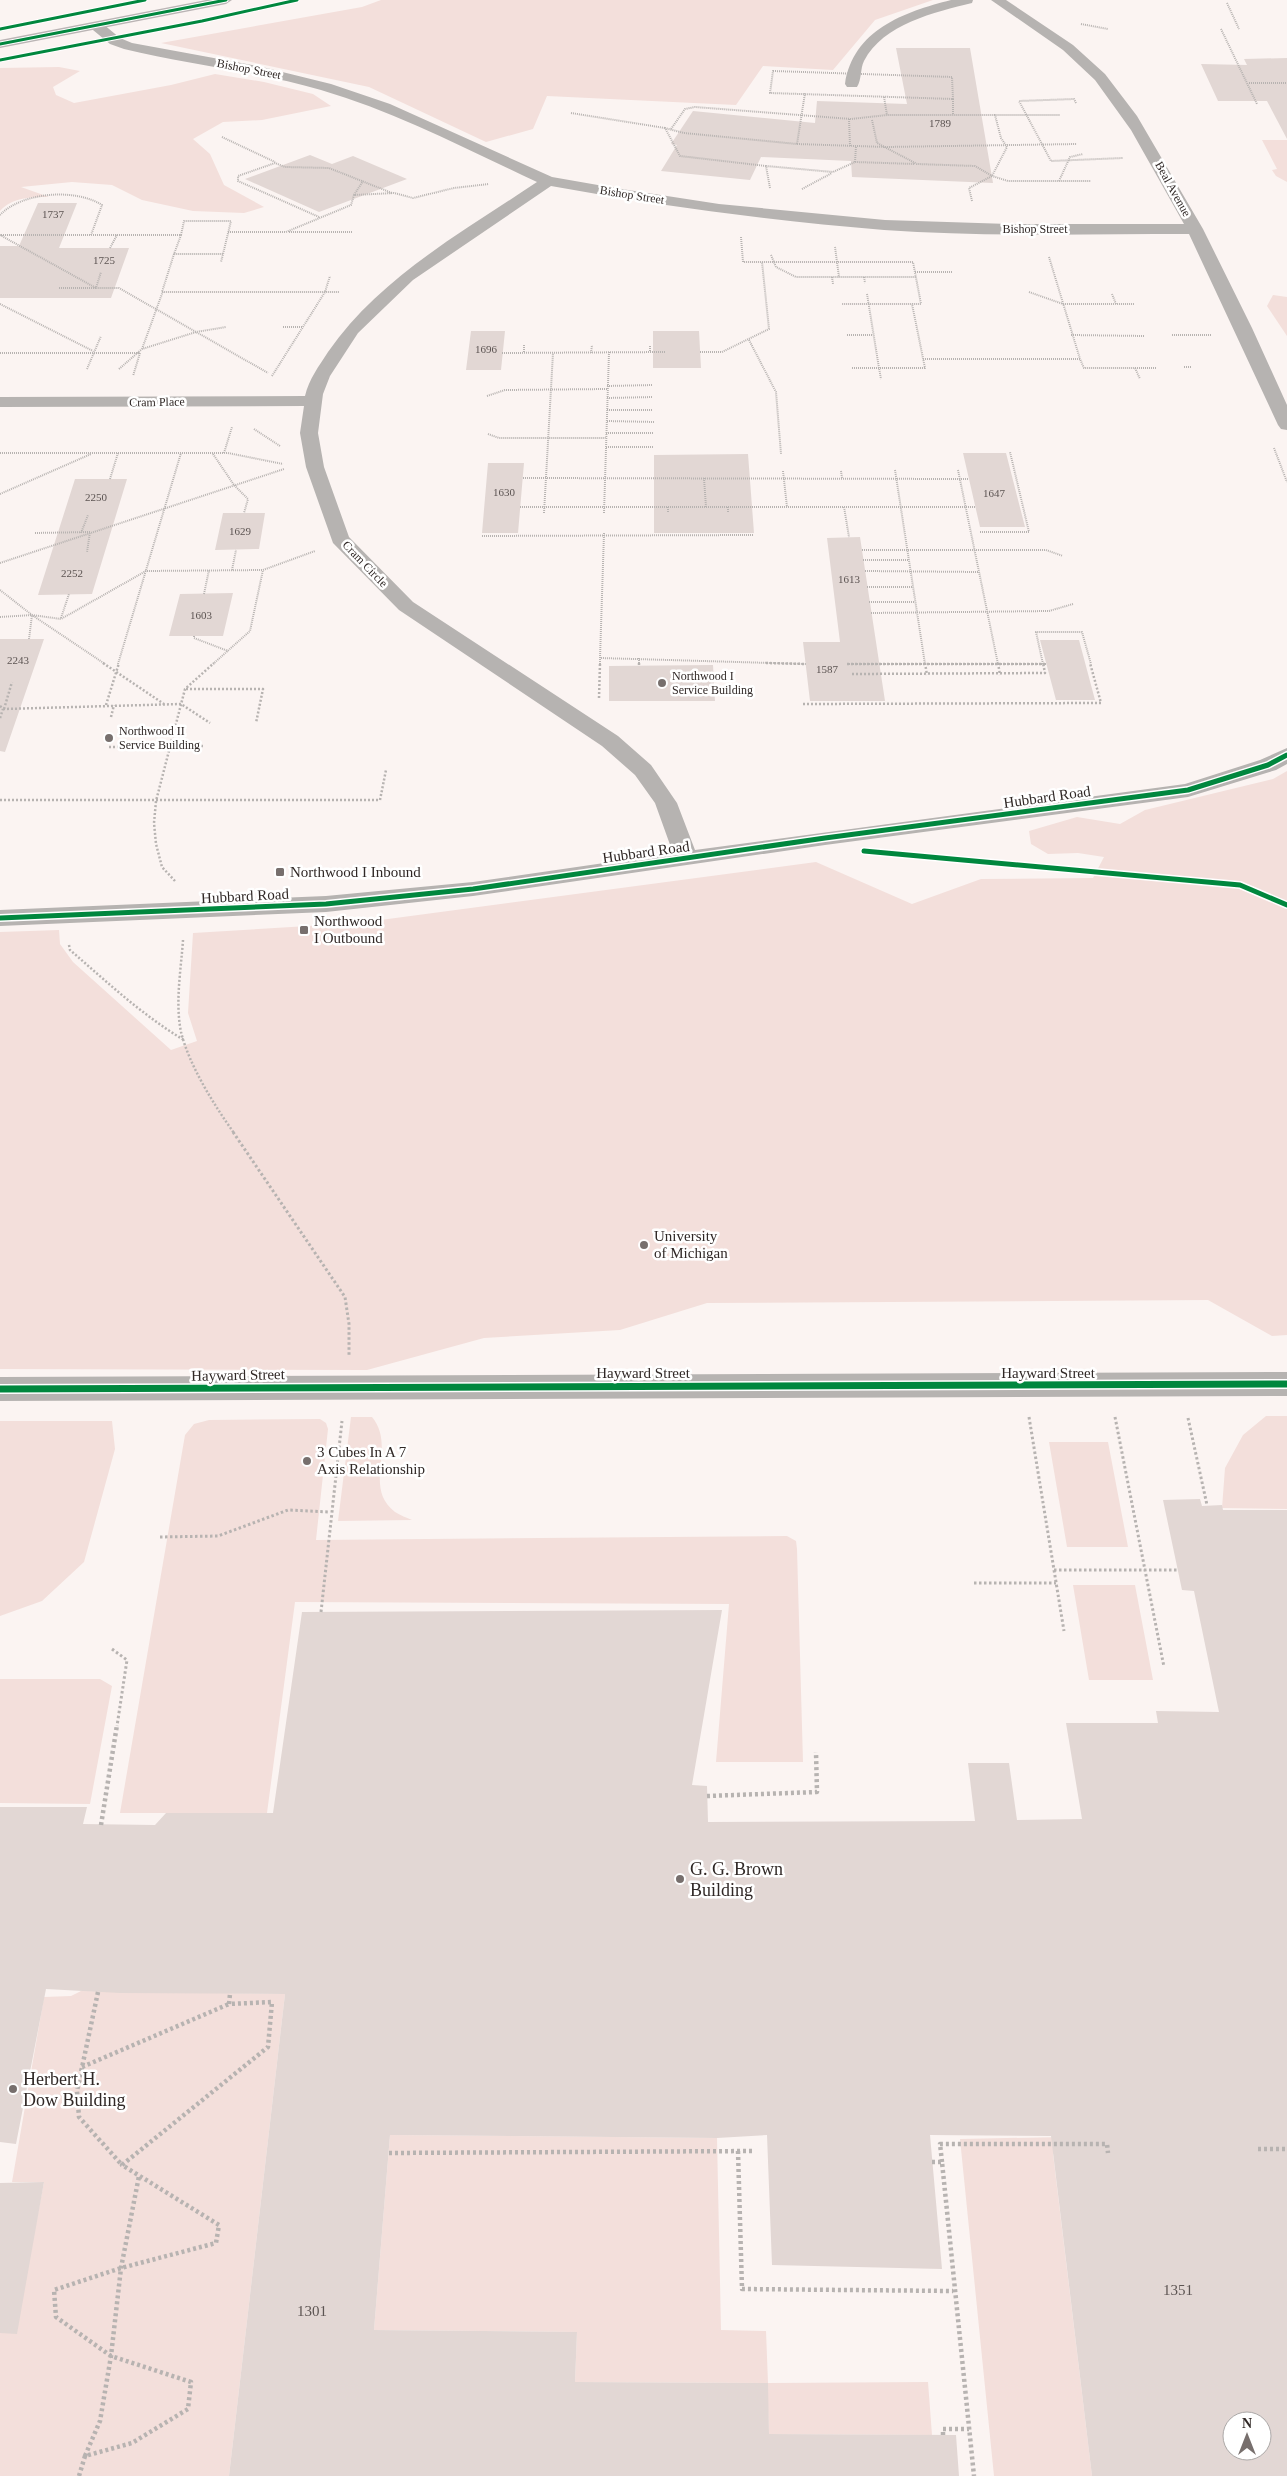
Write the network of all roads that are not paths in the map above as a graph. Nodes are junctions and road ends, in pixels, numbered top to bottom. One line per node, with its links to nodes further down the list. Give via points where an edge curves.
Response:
1 (226, 0): 4 (main road)
2 (968, 0): 6 (street, via 919,14 879,36 857,62)
3 (997, 0): 8 (street, Beal Avenue, via 1072,50 1106,83 1148,146)
4 (98, 27): 5 (main road); 7 (street, Bishop Street, via 115,42 129,46 294,78 357,96)
5 (0, 44)
6 (852, 84)
7 (548, 181): 8 (street, Bishop Street, via 719,209 885,225); 9 (street, Cram Circle, via 408,277 379,302 337,349 321,376)
8 (1195, 229): 11 (street, Beal Avenue)
9 (314, 398): 10 (street, Cram Place); 13 (street, Cram Circle, via 309,433 314,460 340,539 406,606 610,741 643,770 666,803)
10 (0, 402)
11 (1287, 425)
12 (1287, 755): 13 (street, Hubbard Road, via 1268,765 1188,790)
13 (687, 859): 14 (street, Hubbard Road, via 473,889 326,904)
14 (0, 918)
15 (1287, 1384): 16 (street, Hayward Street)
16 (0, 1390)

